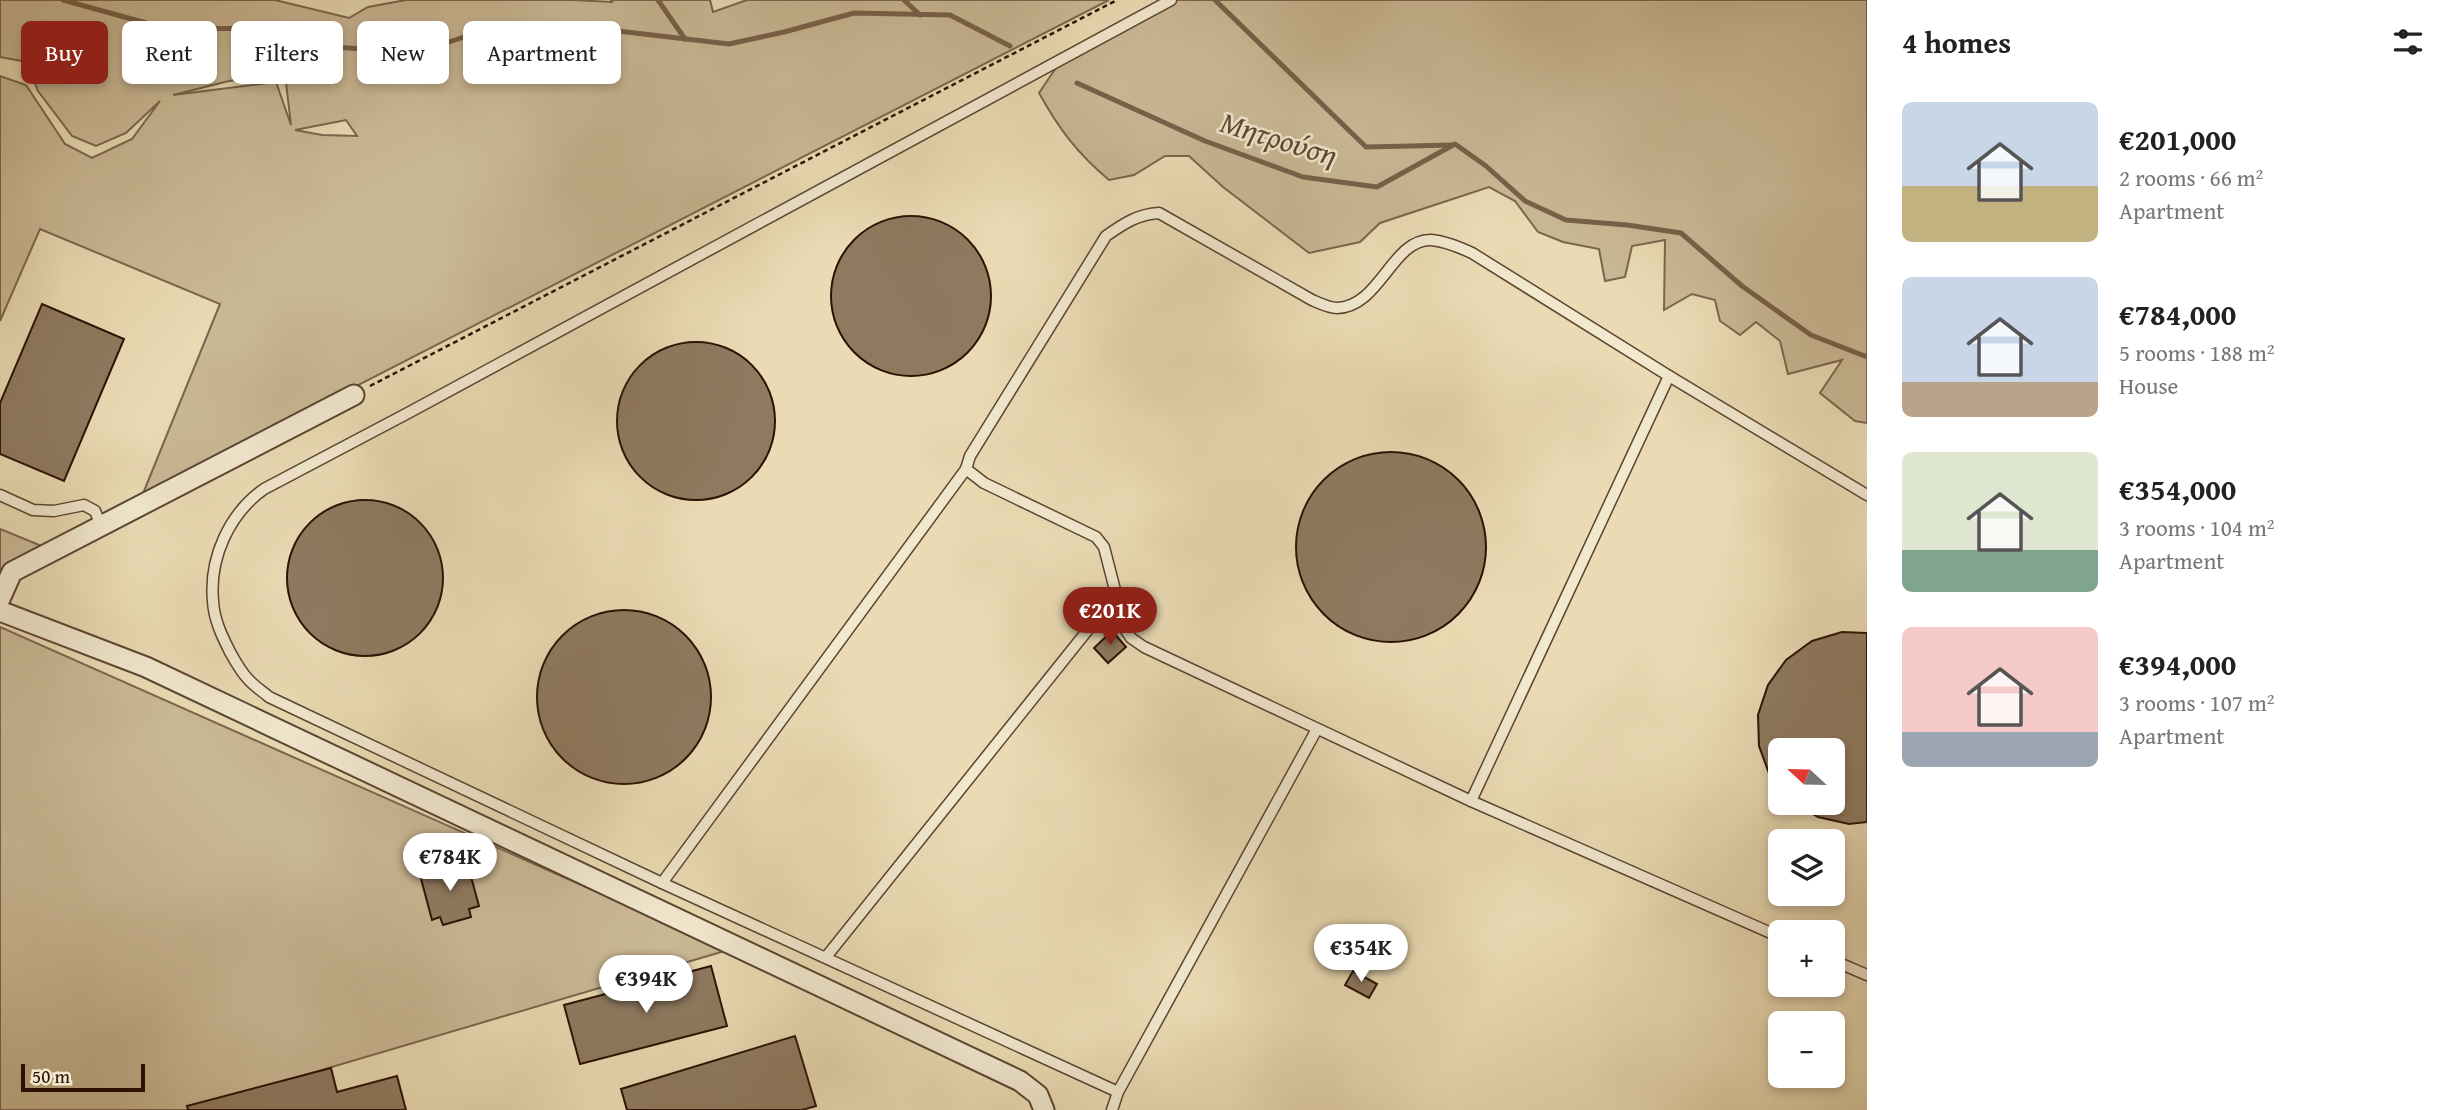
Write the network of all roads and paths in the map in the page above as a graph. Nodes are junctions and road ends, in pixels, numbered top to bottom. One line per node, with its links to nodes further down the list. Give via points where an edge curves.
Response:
1 (1116, 0): 4 (path)
2 (1171, 0): 14 (lane, via 264,489 238,512 219,551 213,602 219,631 246,678 268,697)
3 (1669, 376): 5 (lane, via 1472,253 1448,243 1427,240 1409,248 1371,292 1355,304 1336,308 1312,300 1169,217 1148,213 1106,236); 7 (lane); 13 (lane)
4 (354, 395): 8 (street)
5 (966, 469): 9 (lane, via 984,483 1096,537 1104,547); 14 (lane)
6 (0, 495): 8 (lane, via 33,510 85,505 95,511)
7 (1867, 495)
8 (101, 526): 10 (street, via 12,572)
9 (1115, 596): 12 (lane, via 1125,629 1144,646); 16 (lane)
10 (0, 599)
11 (0, 611): 20 (street, via 158,673 1020,1081 1038,1095)
12 (1317, 729): 13 (lane); 19 (lane)
13 (1471, 801): 15 (lane)
14 (662, 883): 16 (lane)
15 (1768, 932)
16 (826, 957): 19 (lane)
17 (1845, 966): 18 (lane)
18 (1867, 975)
19 (1118, 1092): 21 (lane)
20 (1044, 1110)
21 (1112, 1110)

